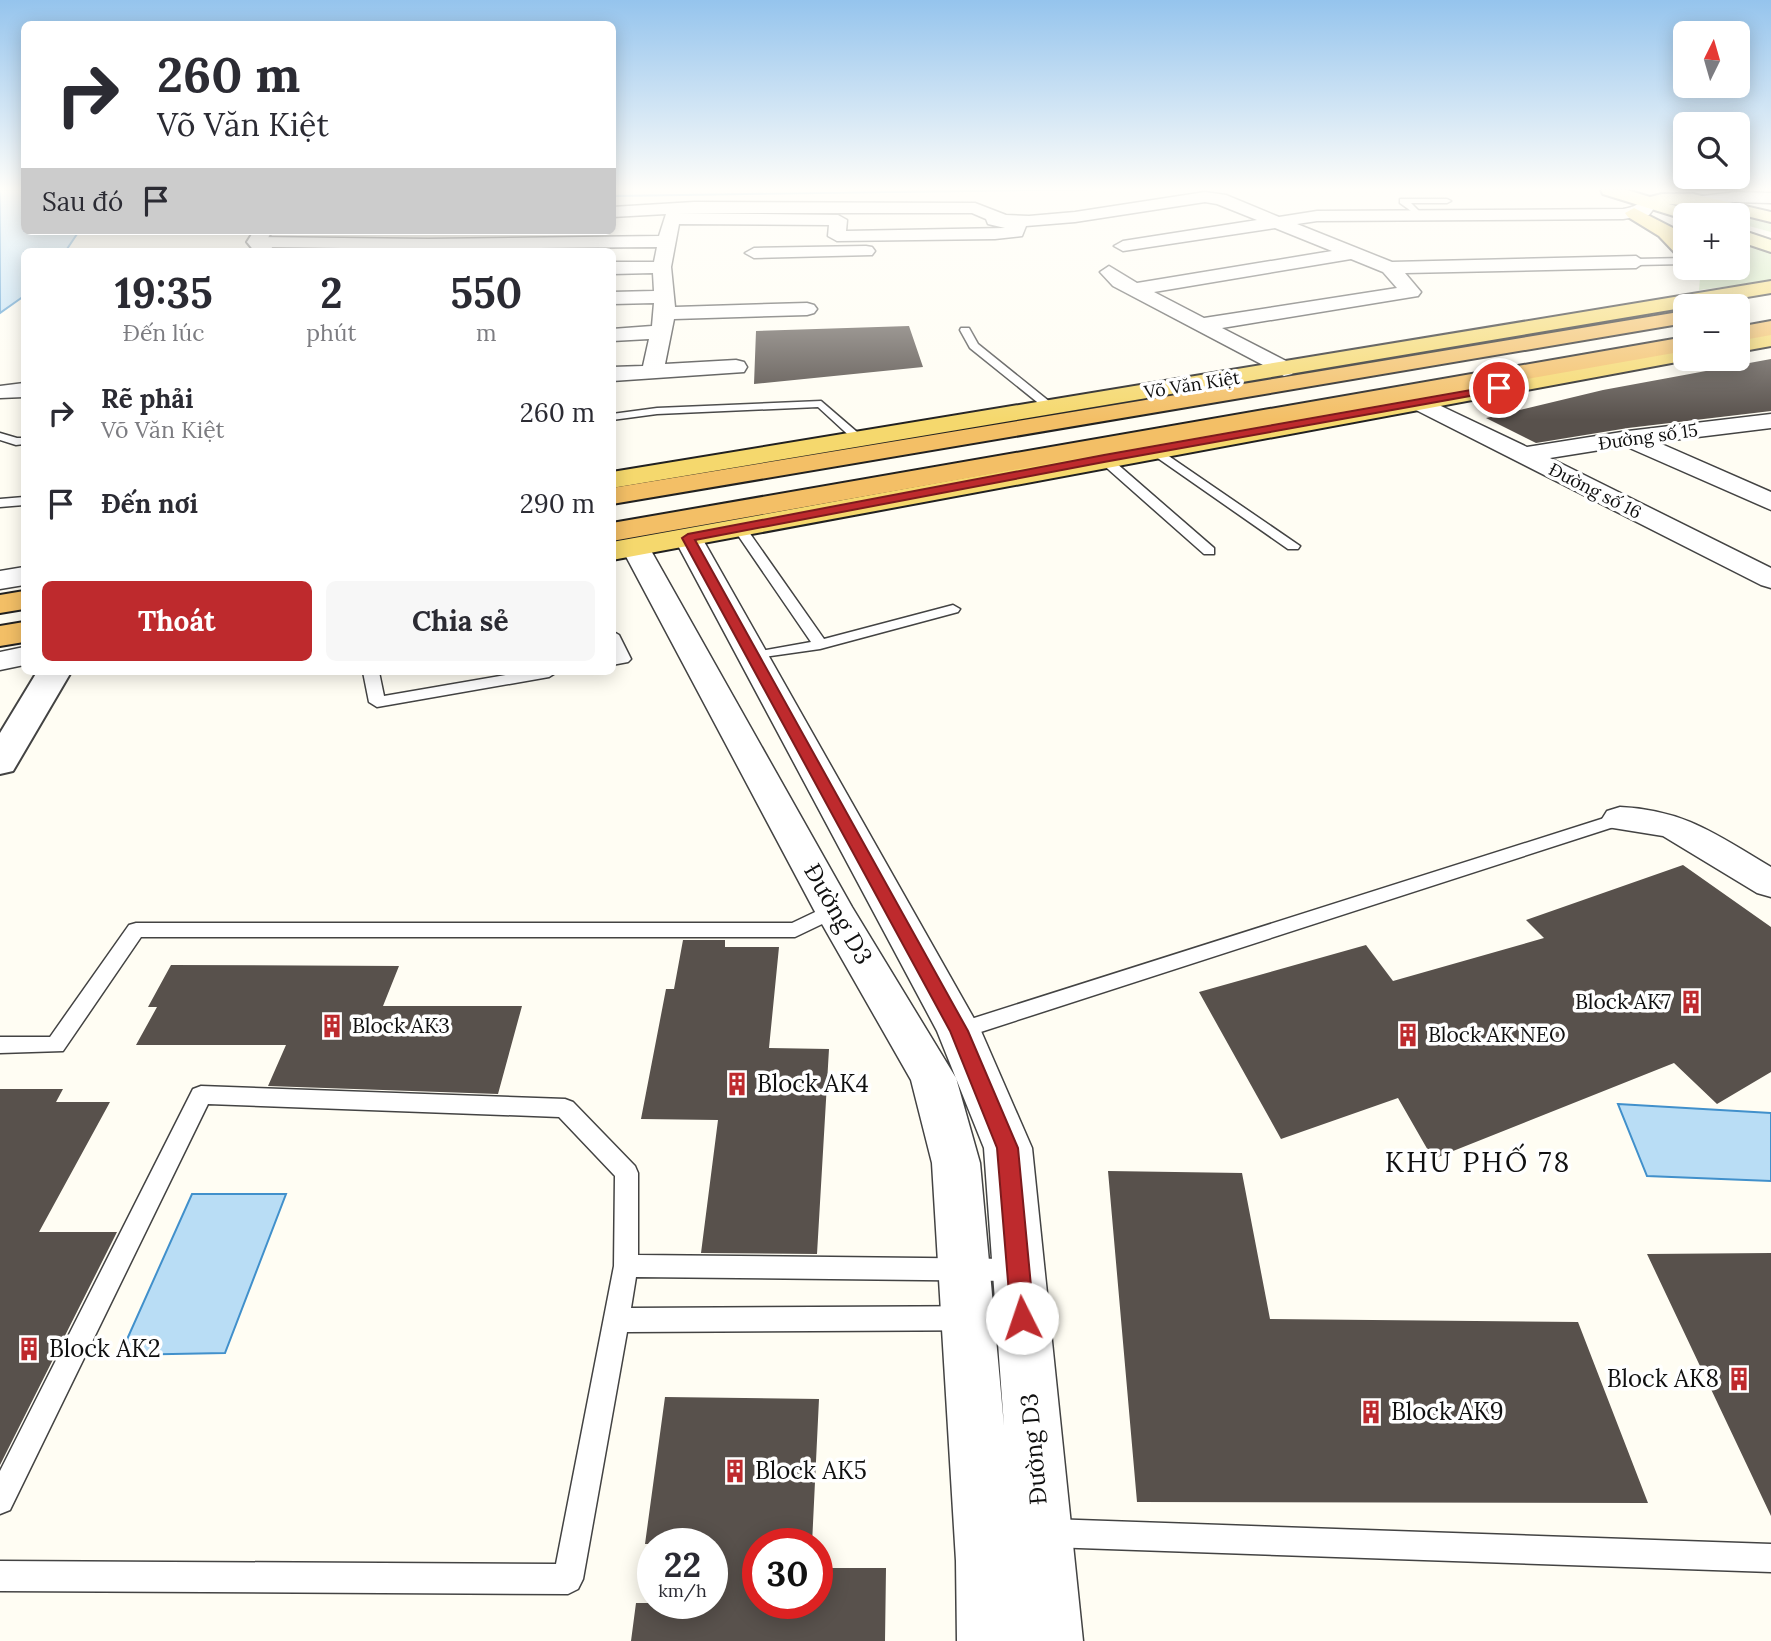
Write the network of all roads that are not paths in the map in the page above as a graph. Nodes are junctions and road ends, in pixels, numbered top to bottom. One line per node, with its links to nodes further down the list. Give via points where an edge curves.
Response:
1 (662, 267): 6 (street); 24 (street)
2 (1165, 267): 9 (street)
3 (1272, 267): 9 (street)
4 (1386, 267): 7 (street)
5 (1448, 267): 7 (street)
6 (616, 268)
7 (1390, 268): 19 (street, via 1411,292)
8 (1109, 272): 11 (street)
9 (1192, 280): 11 (street); 19 (street)
10 (1771, 287): 12 (main road, Võ Văn Kiệt)
11 (1136, 289): 20 (street)
12 (1743, 294)
13 (616, 301): 24 (street)
14 (1771, 302): 16 (highway)
15 (806, 304): 24 (street)
16 (1750, 306)
17 (1673, 311): 31 (main road, Võ Văn Kiệt)
18 (1673, 311): 47 (highway, Võ Văn Kiệt)
19 (1260, 316): 20 (street)
20 (1202, 325): 31 (street)
21 (1771, 328): 23 (highway)
22 (965, 330): 34 (lane, via 974,346)
23 (1750, 332)
24 (660, 333): 25 (street); 30 (street); 32 (street)
25 (616, 335)
26 (1771, 339): 27 (main road)
27 (1750, 343)
28 (1673, 346): 54 (highway)
29 (1673, 356): 33 (main road)
30 (734, 357)
31 (1284, 369): 34 (main road, Võ Văn Kiệt)
32 (616, 371)
33 (1420, 402): 41 (main road); 42 (street, Đường số 16)
34 (1051, 408): 39 (main road, Võ Văn Kiệt)
35 (616, 416): 39 (lane, via 821,404)
36 (1771, 421): 38 (street, Đường số 15)
37 (0, 436): 40 (lane)
38 (1628, 438): 42 (street, Đường số 15); 46 (street)
39 (860, 440): 44 (main road, Võ Văn Kiệt)
40 (21, 442)
41 (1153, 450): 43 (main road); 53 (lane)
42 (1525, 456): 57 (street, Đường số 16)
43 (1104, 459): 51 (main road); 55 (lane)
44 (616, 479)
45 (1771, 485): 46 (street)
46 (1741, 488): 49 (street)
47 (616, 495)
48 (21, 501): 50 (lane)
49 (1771, 502)
50 (0, 503)
51 (739, 528): 52 (main road); 65 (lane)
52 (692, 544): 54 (street); 66 (street, Đường D3)
53 (1293, 546)
54 (625, 547): 76 (street, Đường D3)
55 (1209, 551)
56 (21, 576): 58 (street)
57 (1771, 579)
58 (0, 580)
59 (21, 600): 60 (highway)
60 (0, 604)
61 (953, 609): 65 (lane)
62 (21, 632): 63 (highway)
63 (0, 636)
64 (616, 644): 68 (lane, via 623,659)
65 (820, 645): 66 (lane)
66 (754, 656): 77 (street, Đường D3)
67 (21, 657): 69 (street)
68 (616, 660)
69 (0, 661)
70 (52, 675): 73 (street)
71 (372, 675): 72 (lane, via 377,702)
72 (532, 675)
73 (2, 756)
74 (1620, 819): 75 (street, via 1675,827); 77 (lane)
75 (1771, 884)
76 (834, 910): 78 (lane, via 795,930 136,930 56,1045); 81 (street, Đường D3, via 933,1078 956,1163)
77 (959, 1031): 80 (street, Đường D3, via 1008,1148)
78 (0, 1045)
79 (625, 1266): 81 (lane); 84 (lane); 85 (lane, via 627,1173 565,1108 201,1095)
80 (1018, 1270): 81 (lane); 82 (street, Đường D3)
81 (963, 1271): 83 (street, Đường D3)
82 (1022, 1318): 83 (lane); 86 (street, Đường D3)
83 (967, 1319): 84 (lane); 86 (street, Đường D3)
84 (614, 1320): 88 (lane, via 568,1579)
85 (0, 1500)
86 (1013, 1532): 87 (lane); 89 (street, Đường D3); 90 (street, Đường D3)
87 (1771, 1558)
88 (0, 1576)
89 (989, 1641)
90 (1051, 1641)

